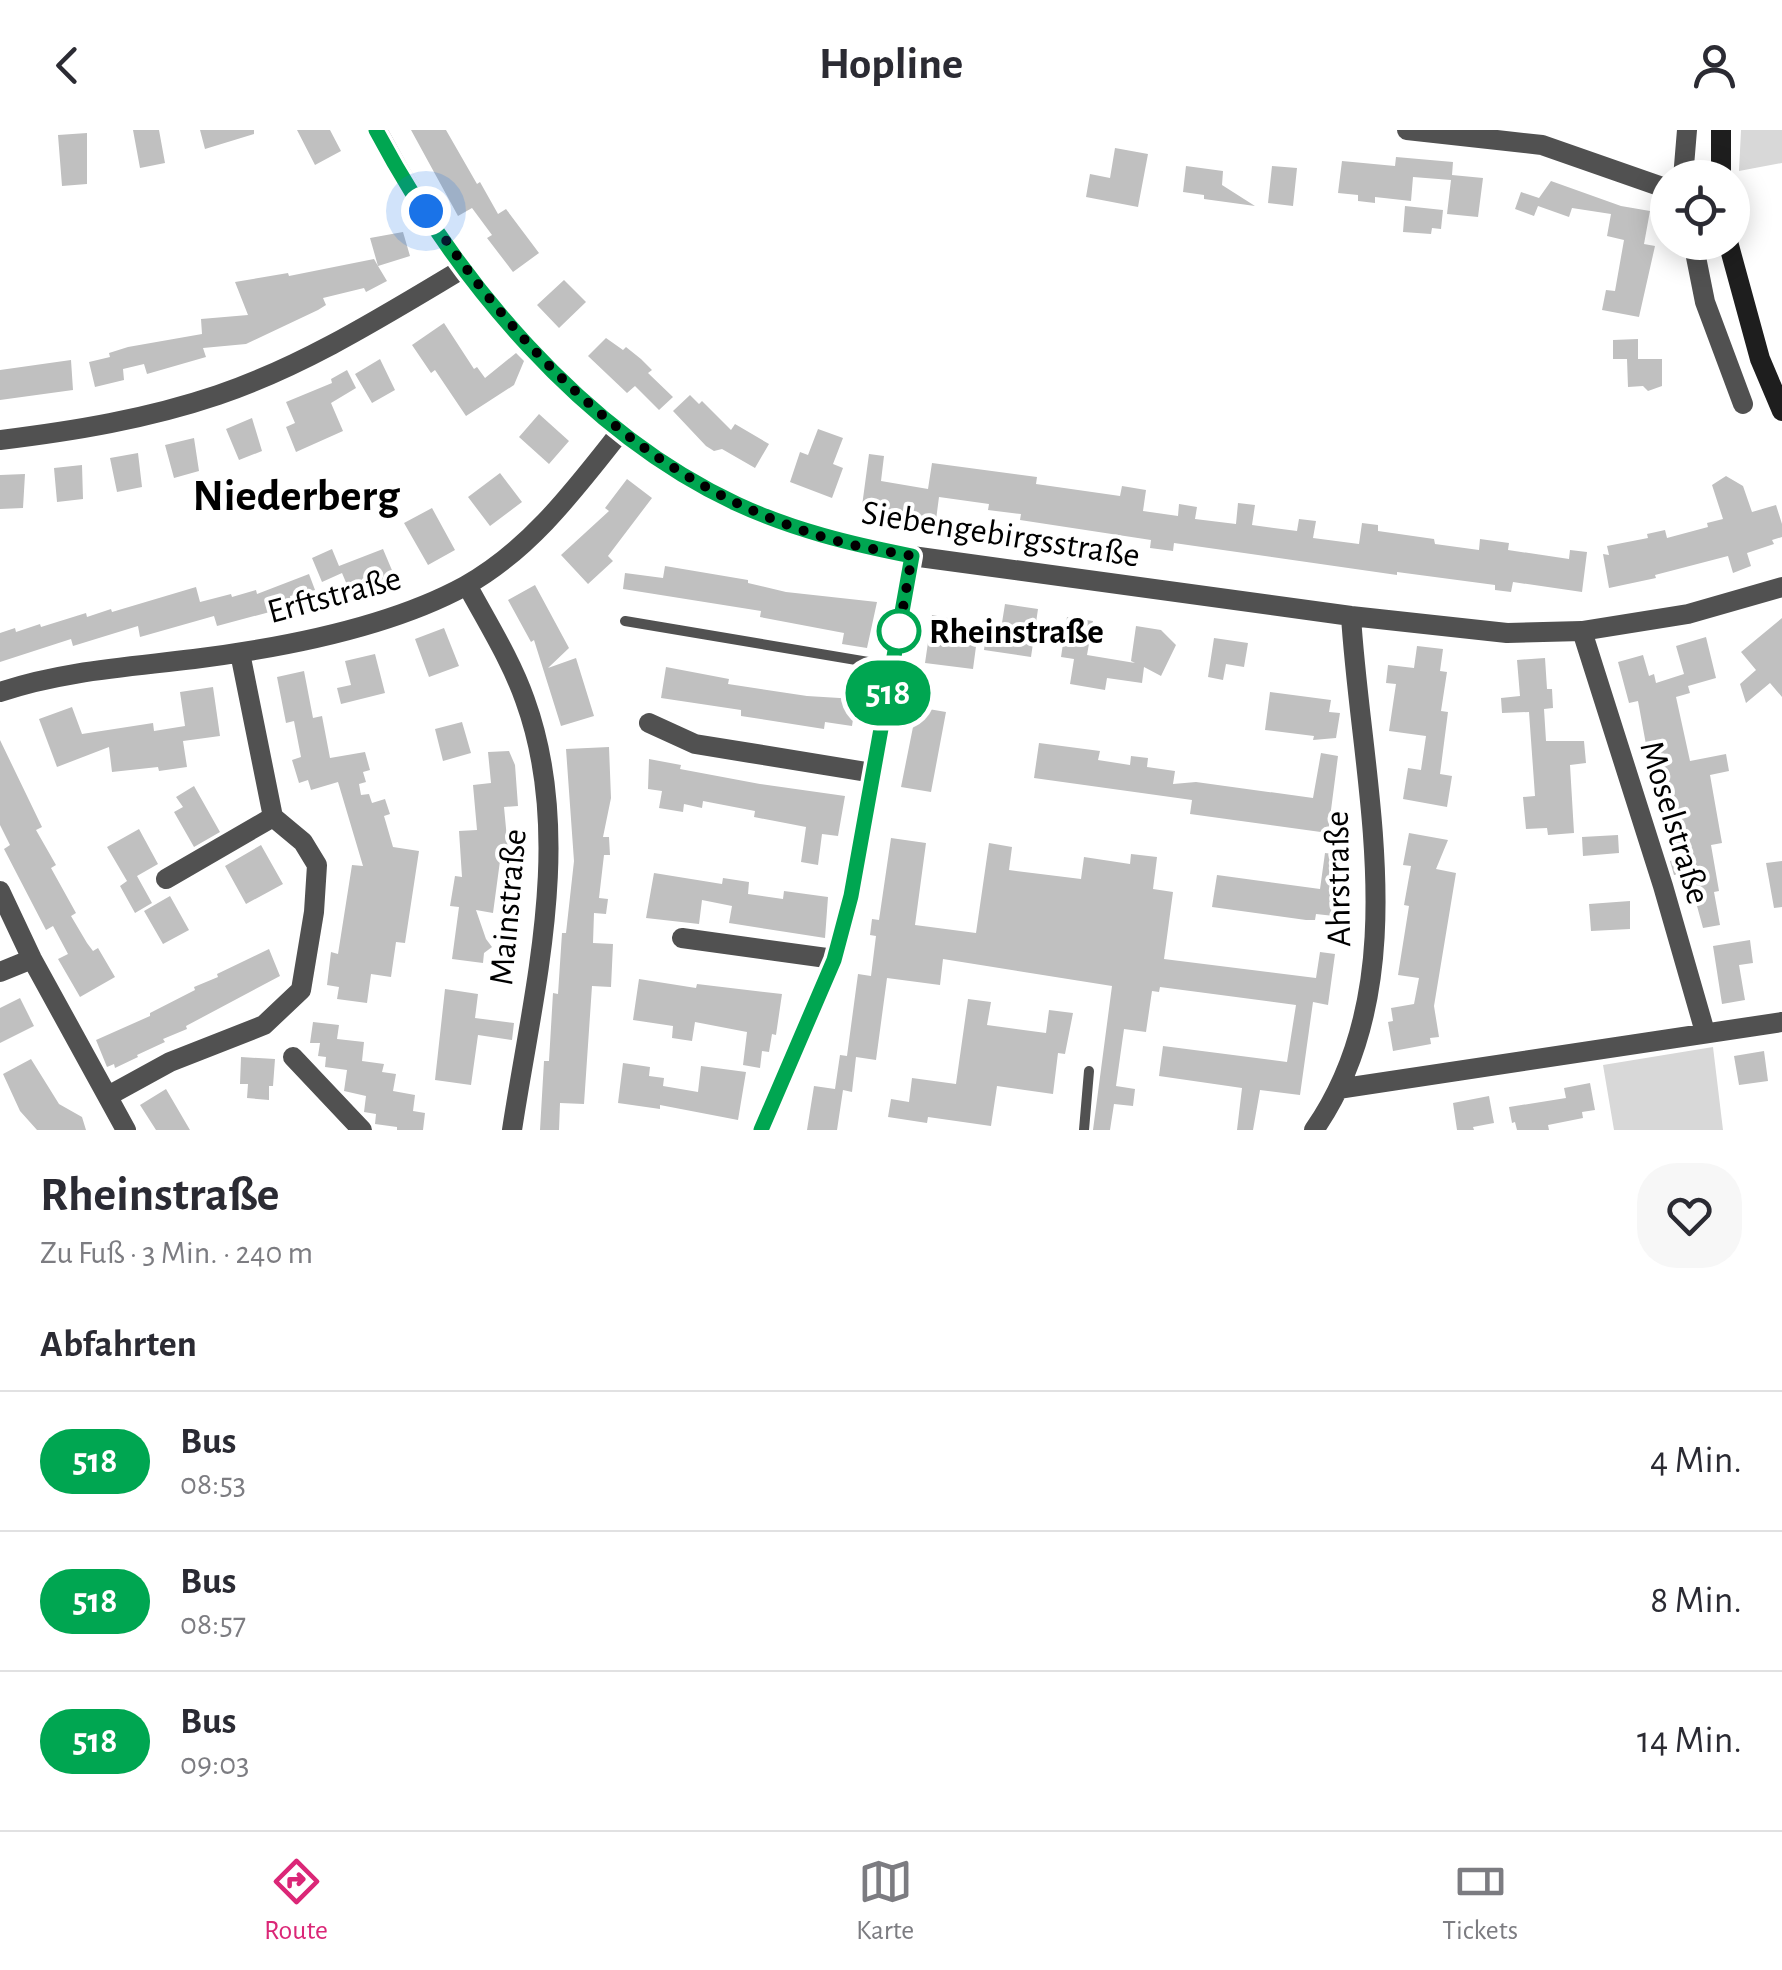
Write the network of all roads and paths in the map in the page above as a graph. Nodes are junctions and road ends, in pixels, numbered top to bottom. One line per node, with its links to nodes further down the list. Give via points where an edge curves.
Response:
1 (376, 130): 10 (street, Siebengebirgsstraße)
2 (1407, 130): 7 (street, via 1542,145)
3 (1686, 130): 5 (street)
4 (1721, 130): 6 (street)
5 (1685, 160)
6 (1721, 160)
7 (1650, 183)
8 (1696, 260): 11 (street)
9 (1733, 260): 12 (street)
10 (464, 268): 13 (street, Siebengebirgsstraße, via 542,361); 14 (street, via 345,338 220,394 133,420)
11 (1743, 404)
12 (1782, 412)
13 (621, 432): 15 (street, Siebengebirgsstraße, via 734,502 840,542); 16 (street, Erftstraße, via 562,504)
14 (0, 440)
15 (912, 556): 18 (street, Siebengebirgsstraße); 22 (street)
16 (466, 585): 21 (street, Erftstraße, via 407,612); 41 (street, Mainstraße, via 525,700 540,752 548,822 547,897)
17 (1782, 587): 20 (street, Siebengebirgsstraße, via 1688,614)
18 (1351, 616): 20 (street, Siebengebirgsstraße, via 1507,633); 37 (street, Ahrstraße, via 1374,855 1373,954 1360,1026)
19 (625, 621): 22 (lane)
20 (1582, 631): 34 (street, Moselstraße)
21 (240, 653): 23 (street, Erftstraße, via 38,680); 26 (street)
22 (892, 666): 25 (street)
23 (0, 692)
24 (650, 723): 25 (street, via 695,744)
25 (873, 772): 31 (street)
26 (273, 817): 27 (street); 38 (street, via 304,842 317,865 301,990 264,1025 170,1062)
27 (166, 879)
28 (0, 891): 30 (street)
29 (682, 938): 31 (street)
30 (32, 959): 32 (street); 38 (street)
31 (834, 960): 42 (street)
32 (0, 972)
33 (1782, 1022): 34 (street)
34 (1705, 1032): 37 (street)
35 (292, 1057): 40 (street)
36 (1089, 1071): 43 (lane)
37 (1338, 1090): 44 (street, Ahrstraße)
38 (108, 1096): 39 (street)
39 (119, 1127)
40 (362, 1130)
41 (512, 1130)
42 (761, 1130)
43 (1084, 1130)
44 (1314, 1130)

